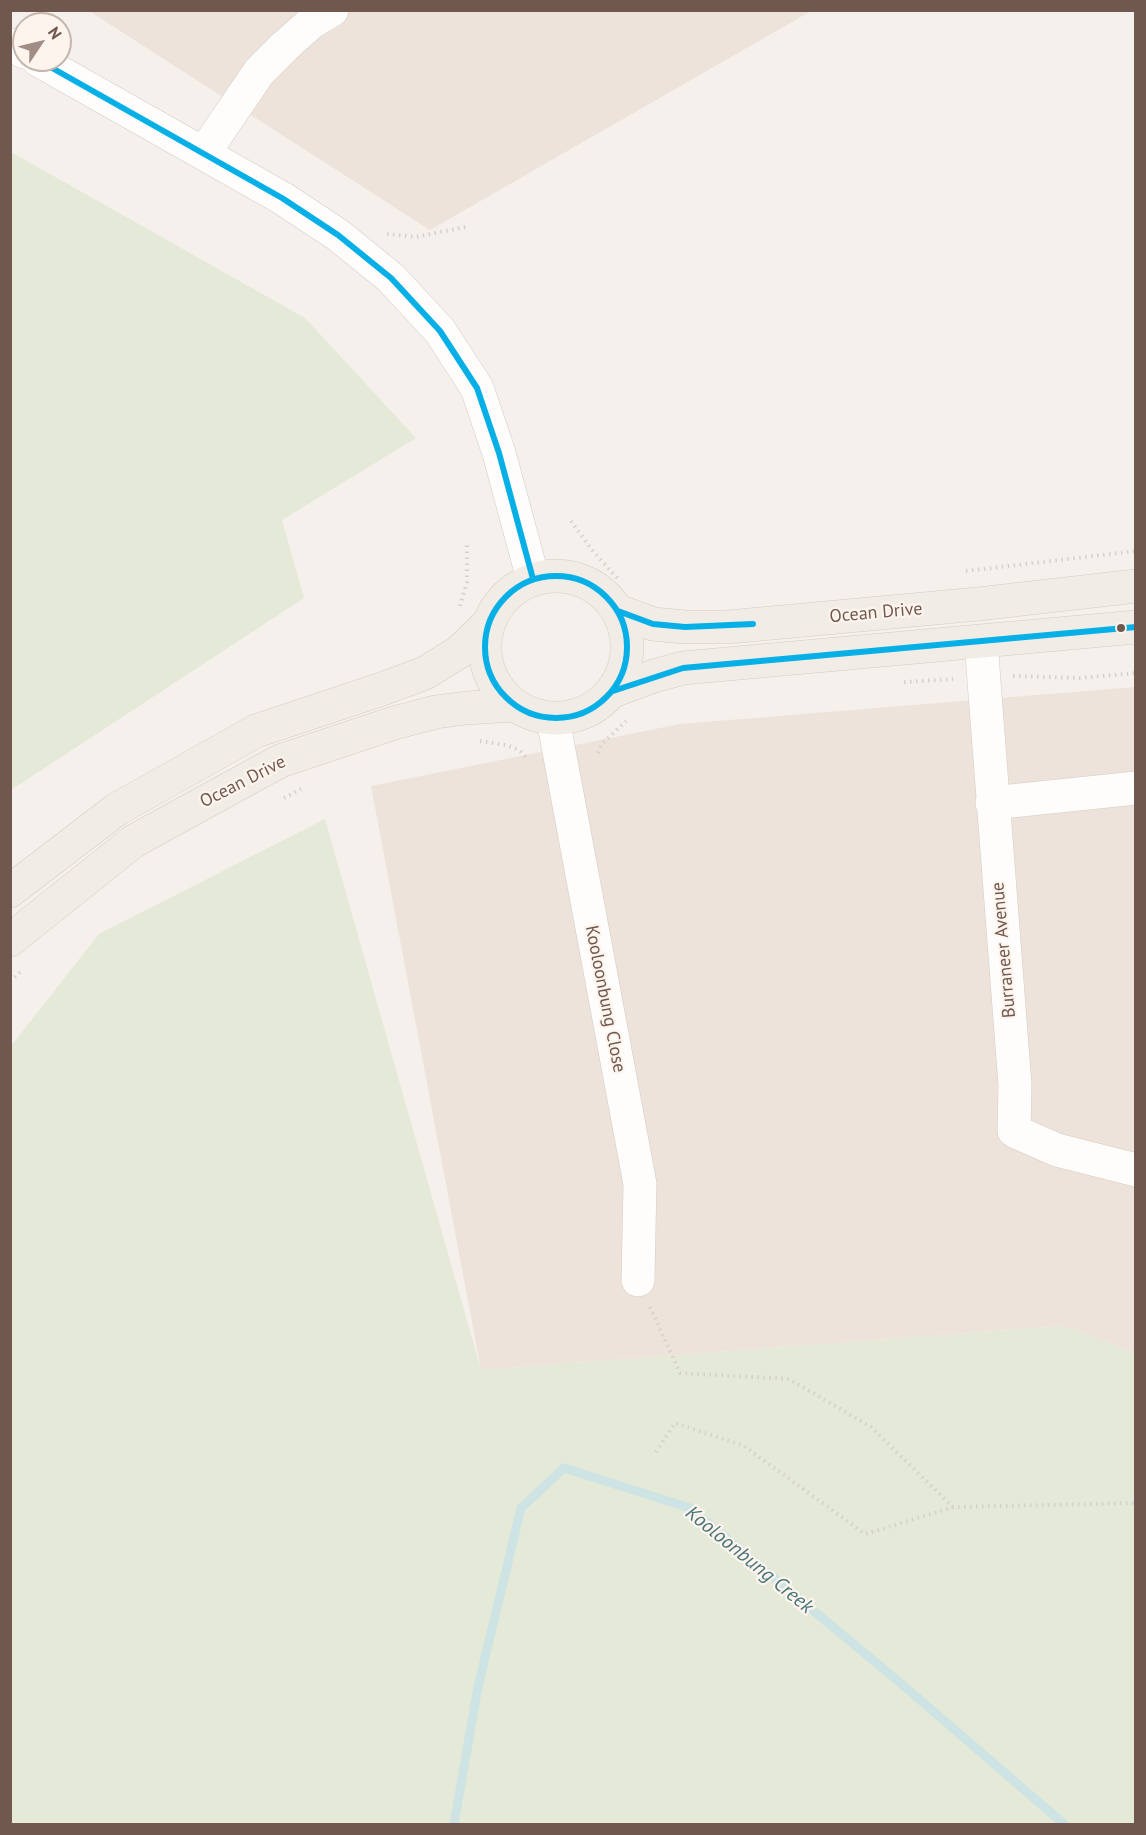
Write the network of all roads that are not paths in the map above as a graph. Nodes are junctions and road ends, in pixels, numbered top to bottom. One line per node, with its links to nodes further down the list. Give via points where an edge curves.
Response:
1 (332, 10): 3 (street, via 303,30 259,72)
2 (59, 72): 3 (street)
3 (204, 153): 4 (street, via 338,235 391,278 440,331 477,388 500,453)
4 (533, 579): 6 (main road, via 557,575 581,580); 7 (main road, via 505,596)
5 (1136, 586): 6 (main road, Ocean Drive, via 728,627 653,624)
6 (623, 598): 10 (main road, via 628,652)
7 (488, 624): 11 (main road, via 484,646 487,668 497,688); 15 (main road, Ocean Drive, via 459,652 425,673 256,731 117,809)
8 (1136, 627): 9 (main road, Ocean Drive)
9 (981, 642): 10 (main road, Ocean Drive, via 683,668); 14 (street, Burraneer Avenue)
10 (623, 703): 12 (main road)
11 (513, 705): 12 (main road); 16 (main road, Ocean Drive, via 436,712 280,761 134,841)
12 (553, 719): 18 (street, Kooloonbung Close, via 640,1184)
13 (1136, 788): 14 (street)
14 (992, 803): 17 (street, Burraneer Avenue, via 1015,1085 1014,1131 1057,1150)
15 (10, 891)
16 (19, 953)
17 (1136, 1170)
18 (638, 1280)

